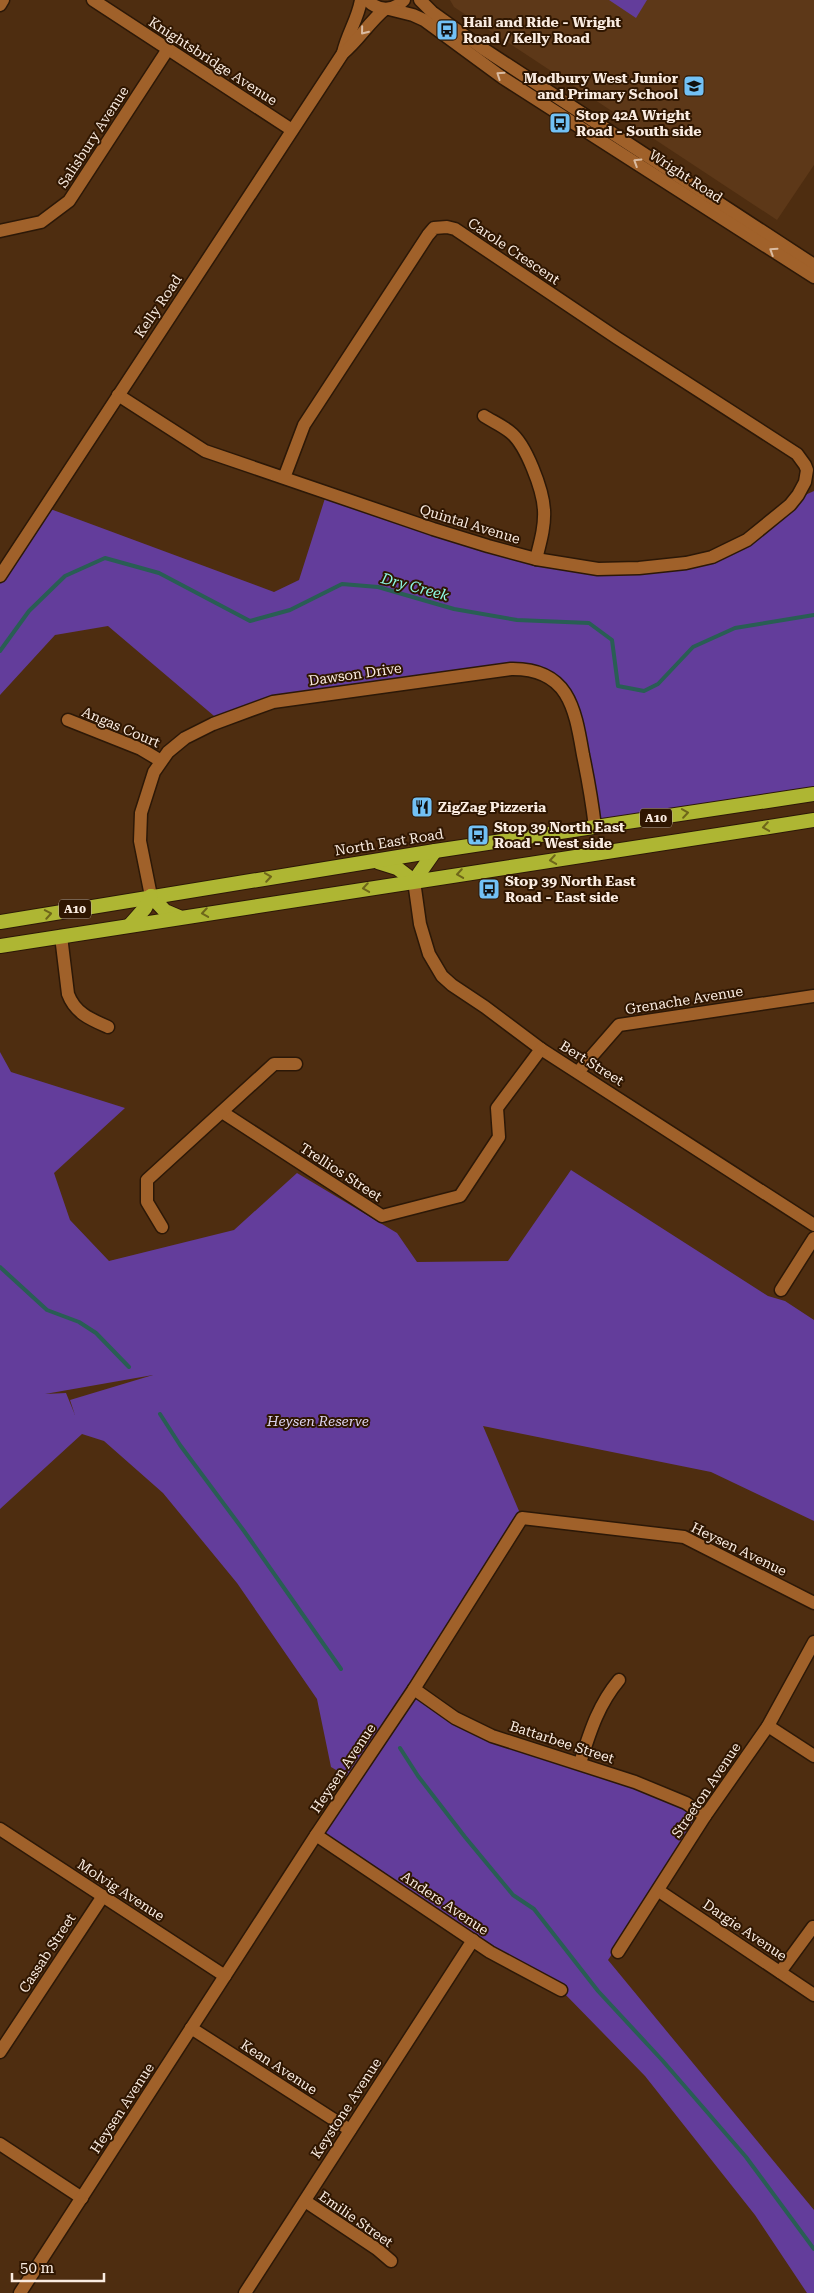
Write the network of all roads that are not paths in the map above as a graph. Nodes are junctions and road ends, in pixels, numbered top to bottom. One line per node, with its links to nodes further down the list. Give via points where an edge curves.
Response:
1 (3, 0): 7 (street)
2 (93, 0): 9 (street, Knightsbridge Avenue)
3 (361, 0): 10 (street, Kelly Road)
4 (367, 0): 8 (street, Wright Road, via 376,7)
5 (404, 0): 8 (street, Kelly Road)
6 (420, 0): 13 (street, Wright Road, via 482,48)
7 (0, 5)
8 (387, 9): 10 (street, Kelly Road, one-way to 10); 14 (street, Wright Road, one-way to 8, via 503,78 424,20)
9 (168, 49): 11 (street, Knightsbridge Avenue); 12 (street, Salisbury Avenue, via 69,202 40,222)
10 (343, 53): 11 (street, Kelly Road)
11 (292, 130): 15 (street, Kelly Road)
12 (0, 231)
13 (814, 265)
14 (814, 277)
15 (118, 395): 18 (street, Quintal Avenue, via 205,451); 20 (street, Kelly Road)
16 (484, 416): 19 (street, via 511,432 541,491 544,524)
17 (807, 477): 18 (street, Carole Crescent, via 805,465 797,454 447,227 434,228 428,234 358,341 304,425); 19 (street, Quintal Avenue, via 798,495 768,523 747,540 712,557 667,565 598,569)
18 (284, 478): 19 (street, Quintal Avenue, via 433,530)
19 (536, 559)
20 (0, 576)
21 (68, 720): 22 (street, Angas Court, via 141,749)
22 (161, 761): 25 (street, Dawson Drive, via 176,744 212,724 273,702 441,677 511,669 531,671 560,686 575,711); 29 (street, Dawson Drive, via 141,813 140,828)
23 (814, 794): 25 (highway, North East Road / A10, one-way to 23)
24 (814, 820): 28 (highway, A10, one-way to 28)
25 (595, 827): 26 (highway, North East Road / A10)
26 (435, 851): 27 (highway, North East Road / A10); 28 (highway)
27 (374, 861): 28 (highway, via 397,868); 29 (highway, North East Road / A10, one-way to 27)
28 (414, 881): 30 (highway, A10, one-way to 30); 37 (street, Bert Street, via 425,942 442,976)
29 (151, 896): 30 (highway, via 165,911); 31 (highway, North East Road / A10, one-way to 29); 32 (highway)
30 (179, 917): 32 (highway, A10)
31 (0, 922)
32 (130, 925): 33 (highway, A10)
33 (61, 936): 34 (highway, A10); 36 (street, via 71,1002 85,1016)
34 (0, 946)
35 (814, 996): 39 (street, Grenache Avenue, via 619,1025)
36 (108, 1028)
37 (541, 1049): 39 (street, Bert Street); 40 (street, Trellios Street, via 497,1108 499,1137 460,1196 382,1216)
38 (296, 1064): 40 (street, via 274,1064)
39 (578, 1072): 41 (street, Bert Street)
40 (222, 1112): 42 (street, via 146,1180 147,1202)
41 (814, 1225)
42 (162, 1227)
43 (814, 1238): 44 (street)
44 (781, 1290)
45 (814, 1603): 48 (street, Heysen Avenue, via 684,1537 522,1518)
46 (814, 1642): 49 (street, Streeton Avenue)
47 (619, 1680): 51 (street, via 596,1714)
48 (414, 1689): 51 (street, Battarbee Street, via 455,1718 492,1736); 54 (street, Heysen Avenue)
49 (768, 1726): 50 (street); 52 (street, Streeton Avenue)
50 (814, 1756)
51 (580, 1763): 52 (street, Battarbee Street, via 686,1803)
52 (706, 1816): 55 (street, Streeton Avenue)
53 (0, 1829): 56 (street, Molvig Avenue)
54 (316, 1835): 58 (street, Anders Avenue); 61 (street, Heysen Avenue)
55 (659, 1891): 59 (street, Streeton Avenue); 60 (street, Dargie Avenue)
56 (103, 1896): 61 (street, Molvig Avenue); 65 (street, Cassab Street)
57 (813, 1927): 60 (street)
58 (473, 1940): 62 (street, Anders Avenue); 66 (street, Keystone Avenue)
59 (618, 1952)
60 (780, 1972): 63 (street, Dargie Avenue)
61 (225, 1976): 64 (street, Heysen Avenue)
62 (561, 1990)
63 (814, 1995)
64 (191, 2028): 66 (street, Kean Avenue); 68 (street, Heysen Avenue)
65 (0, 2052)
66 (350, 2130): 69 (street, Keystone Avenue)
67 (0, 2144): 68 (street)
68 (82, 2198): 71 (street, Heysen Avenue)
69 (305, 2201): 70 (street, Emilie Street); 72 (street, Keystone Avenue)
70 (391, 2261)
71 (20, 2293)
72 (245, 2293)

